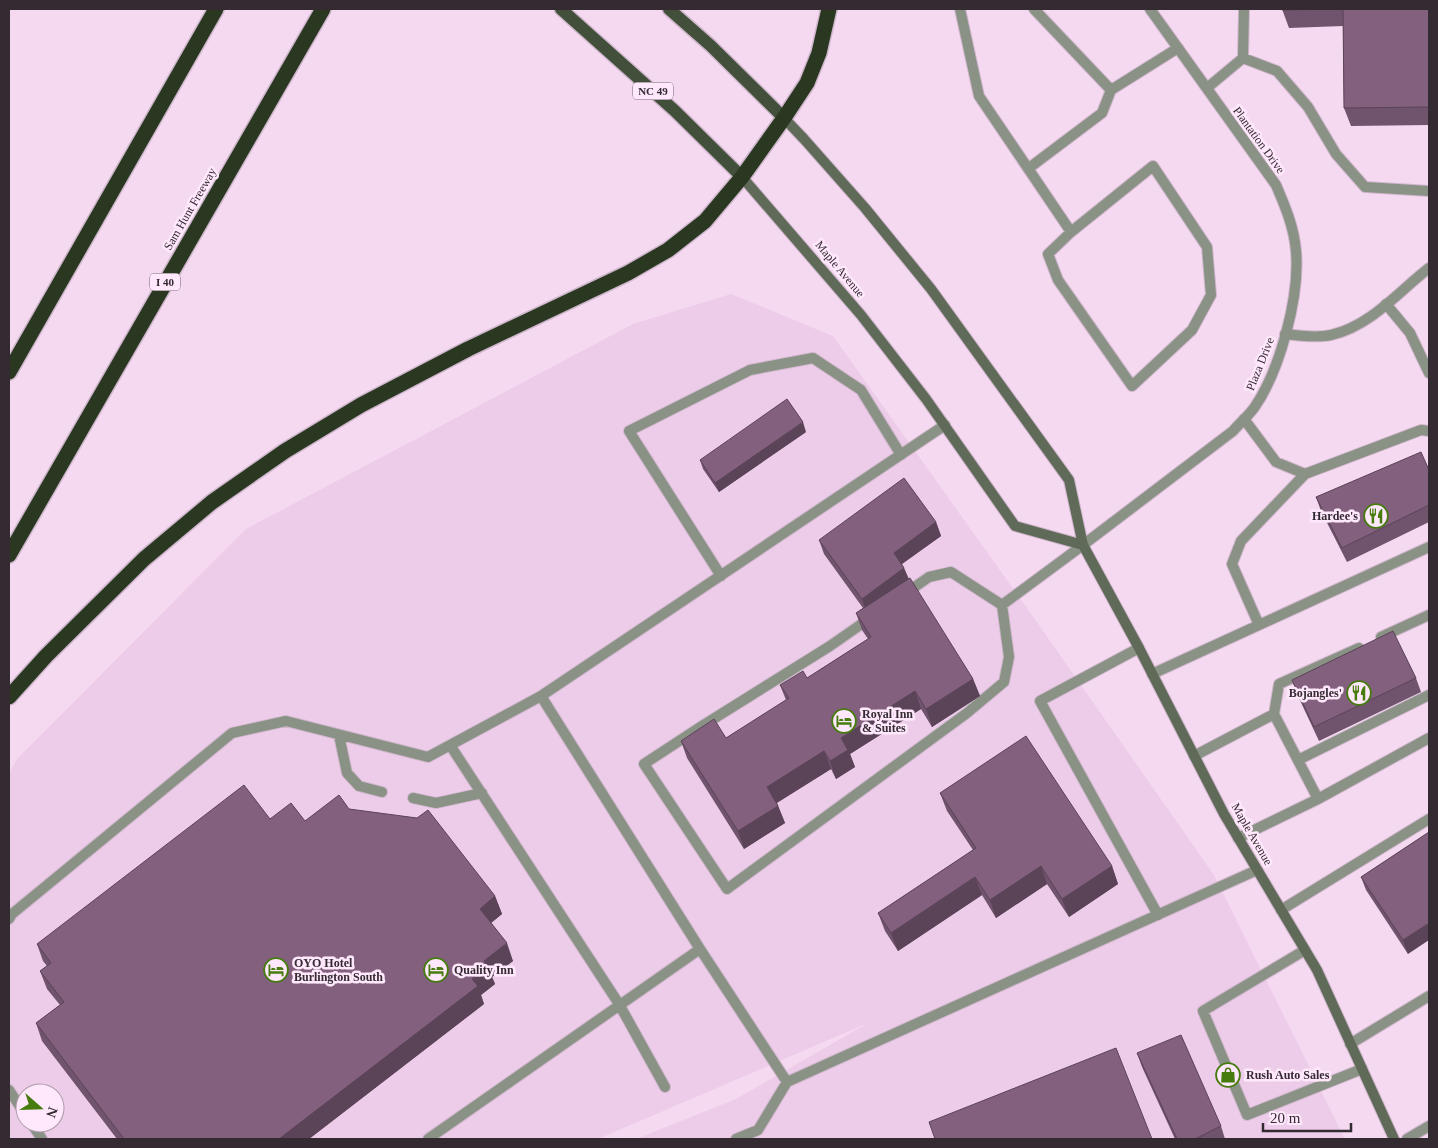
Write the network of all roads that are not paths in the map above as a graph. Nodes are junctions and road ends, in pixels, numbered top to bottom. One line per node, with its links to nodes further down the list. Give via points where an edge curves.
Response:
1 (216, 9): 22 (highway)
2 (323, 9): 31 (highway, Sam Hunt Freeway / I 40)
3 (561, 9): 16 (main road, Maple Avenue / NC 49)
4 (669, 9): 14 (main road, Maple Avenue)
5 (830, 9): 14 (highway, via 819,54 807,83)
6 (960, 9): 15 (street, via 980,96)
7 (1034, 9): 13 (street)
8 (1150, 9): 10 (street, Plantation Drive)
9 (1244, 9): 11 (street)
10 (1178, 48): 12 (street, Plantation Drive); 13 (street)
11 (1243, 58): 12 (street); 17 (street, via 1277,72 1308,107 1336,154 1365,187)
12 (1207, 88): 21 (street, Plantation Drive, via 1276,185 1290,217 1296,251 1296,286)
13 (1111, 90): 15 (street, via 1102,113)
14 (784, 118): 16 (highway); 29 (main road, Maple Avenue, via 865,208 931,290 1069,480)
15 (1028, 168): 18 (street)
16 (742, 177): 25 (main road, Maple Avenue / NC 49, via 861,315); 40 (highway, via 705,222 668,250 628,273 468,349 361,405 285,451 212,502 144,560)
17 (1429, 191)
18 (1071, 232): 18 (street, via 1048,254 1058,280 1132,386 1192,330 1211,295 1207,247 1153,166)
19 (1429, 268): 20 (street, Plaza Drive)
20 (1386, 304): 21 (street, Plaza Drive, via 1375,314 1330,335); 23 (street, via 1410,333)
21 (1285, 334): 24 (street, Plaza Drive, via 1268,382 1254,409)
22 (9, 372)
23 (1429, 373)
24 (1244, 419): 28 (street, via 1276,462); 29 (street, Plaza Drive, via 1234,431)
25 (945, 425): 27 (street); 29 (main road, Maple Avenue / NC 49, via 1015,526)
26 (1429, 430): 28 (street)
27 (901, 455): 32 (street); 32 (street, via 861,390 813,358 750,370 629,431)
28 (1305, 474): 35 (street, via 1241,541 1232,564)
29 (1083, 545): 33 (street, Plaza Drive); 36 (main road, Maple Avenue)
30 (1429, 547): 35 (street)
31 (9, 555)
32 (721, 576): 39 (street)
33 (1002, 605): 33 (street, via 951,572 929,577 830,646 644,764 727,889 967,713 1004,682 1009,657)
34 (1429, 615): 41 (street, via 1280,684)
35 (1258, 625): 37 (street)
36 (1140, 648): 37 (main road, Maple Avenue); 55 (street, via 1040,701)
37 (1152, 674): 45 (main road, Maple Avenue)
38 (1429, 695): 46 (street)
39 (541, 696): 44 (street); 57 (street)
40 (9, 697)
41 (1274, 714): 45 (street); 46 (street)
42 (339, 735): 44 (street, via 428,757); 47 (street, via 347,773 359,786); 56 (street, via 286,722 232,733)
43 (1429, 738): 50 (street)
44 (450, 745): 48 (street)
45 (1194, 756): 52 (main road, Maple Avenue)
46 (1298, 760): 50 (street)
47 (382, 792)
48 (482, 793): 49 (street, via 436,803); 60 (street)
49 (413, 798)
50 (1318, 799): 52 (street)
51 (1429, 819): 54 (street)
52 (1238, 838): 53 (main road, Maple Avenue)
53 (1257, 870): 54 (main road, Maple Avenue); 55 (street)
54 (1281, 910): 58 (main road, Maple Avenue)
55 (1158, 915): 63 (street)
56 (9, 919)
57 (700, 949): 60 (street); 63 (street)
58 (1305, 950): 61 (main road, Maple Avenue); 62 (street, via 1203,1011 1247,1115)
59 (1429, 996): 61 (street)
60 (619, 1004): 64 (street); 67 (street)
61 (1350, 1044): 62 (main road, Maple Avenue)
62 (1362, 1069): 69 (main road, Maple Avenue)
63 (786, 1082): 66 (street)
64 (665, 1087)
65 (1429, 1126): 70 (street)
66 (760, 1135): 68 (street)
67 (428, 1139)
68 (736, 1139)
69 (1394, 1139)
70 (1407, 1139)

